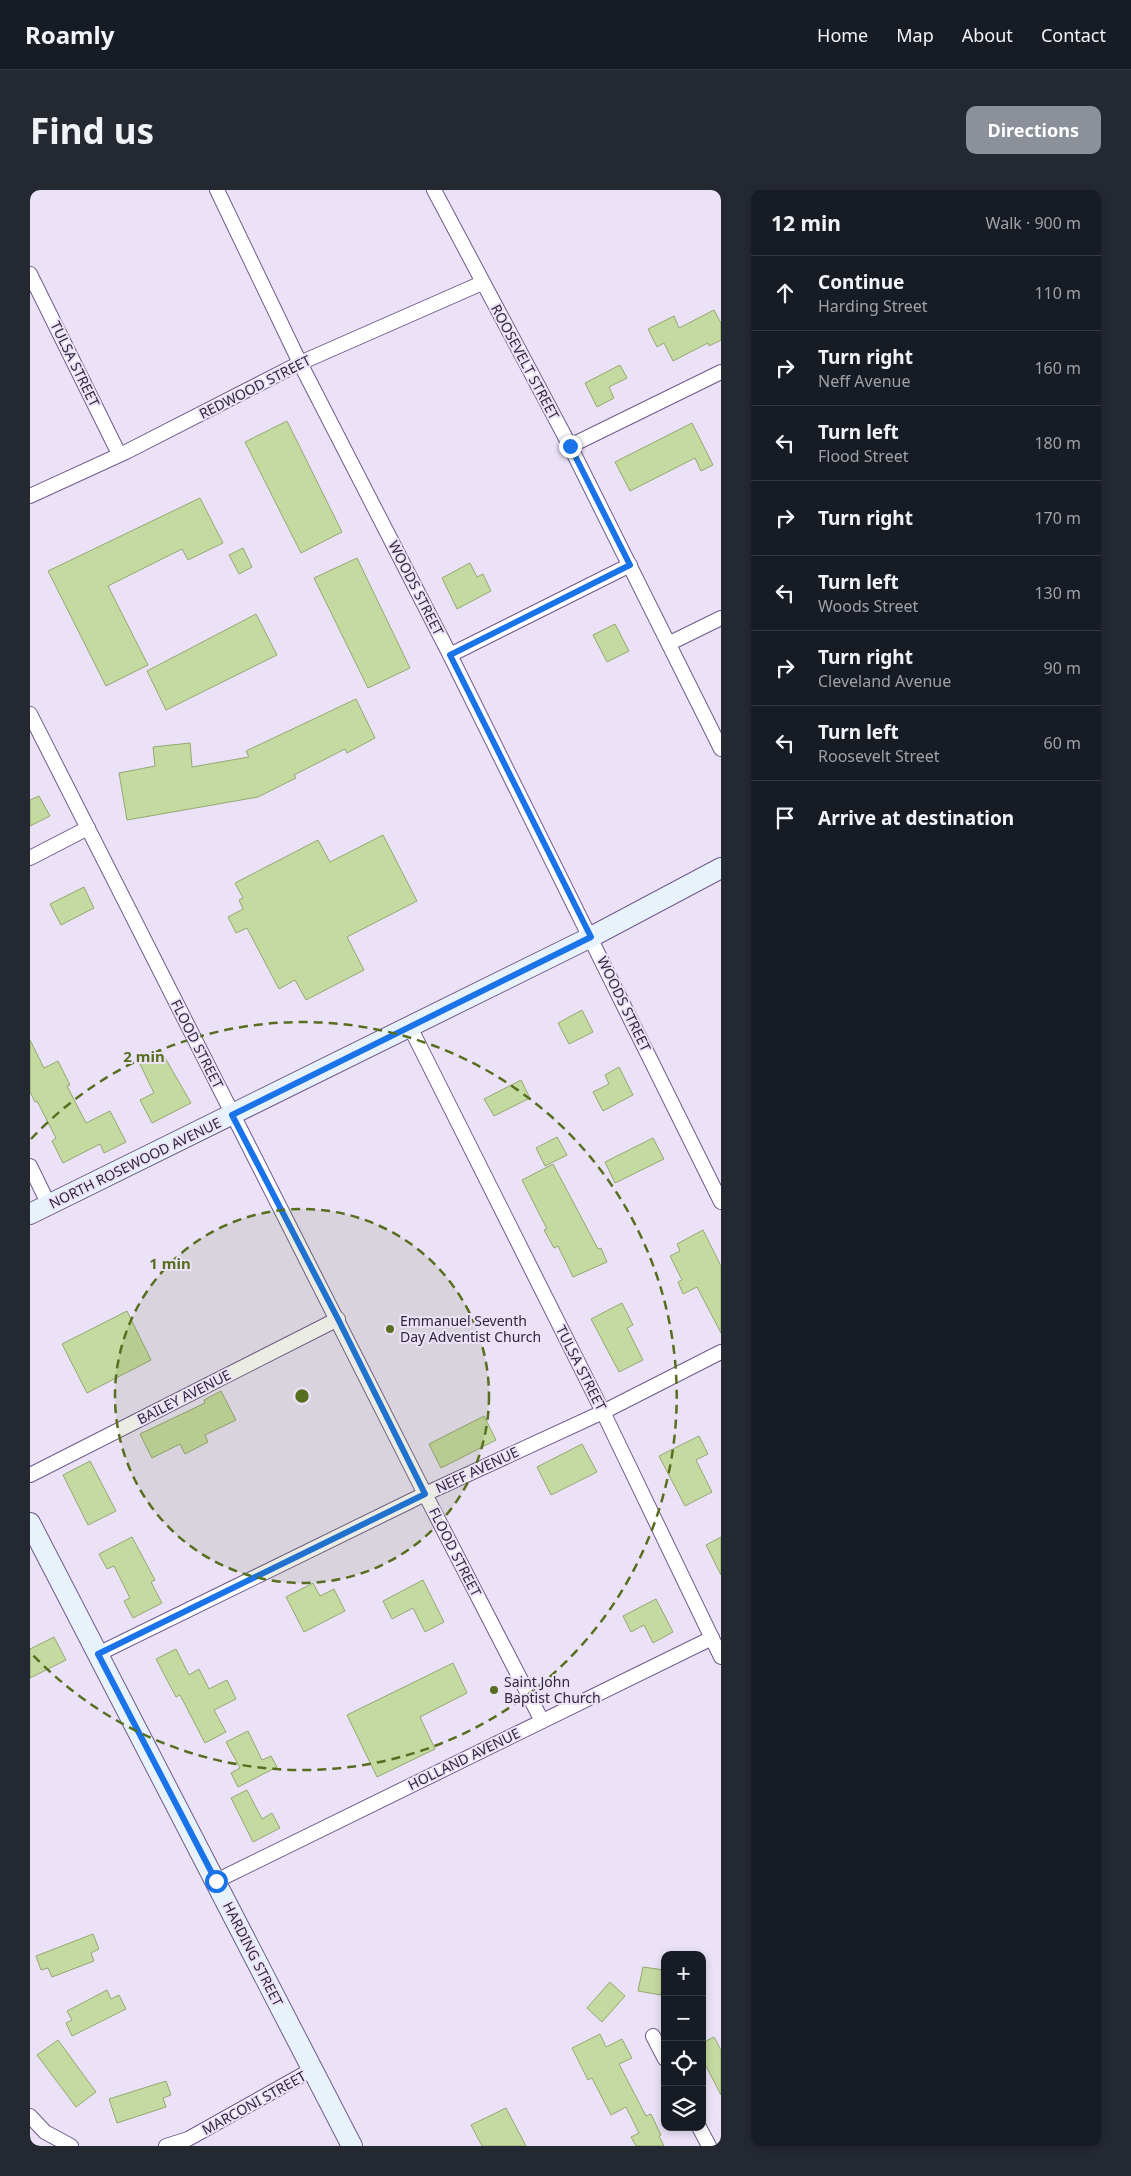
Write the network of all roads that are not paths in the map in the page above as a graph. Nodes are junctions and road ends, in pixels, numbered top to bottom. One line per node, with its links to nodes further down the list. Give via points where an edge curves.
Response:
1 (216, 190): 5 (street, WOODS STREET)
2 (434, 190): 4 (street, ROOSEVELT STREET)
3 (30, 274): 8 (street, TULSA STREET)
4 (482, 283): 5 (street, REDWOOD STREET); 7 (street, ROOSEVELT STREET)
5 (300, 363): 8 (street, REDWOOD STREET); 13 (street, WOODS STREET)
6 (721, 372): 7 (street)
7 (570, 446): 10 (street, ROOSEVELT STREET)
8 (119, 454): 9 (street, REDWOOD STREET)
9 (30, 496)
10 (630, 565): 12 (street, ROOSEVELT STREET); 13 (street)
11 (721, 618): 12 (street)
12 (670, 643): 15 (street, ROOSEVELT STREET)
13 (450, 655): 19 (street, WOODS STREET)
14 (30, 714): 16 (street, FLOOD STREET)
15 (721, 748)
16 (88, 828): 17 (street); 21 (street, FLOOD STREET)
17 (30, 858)
18 (721, 868): 19 (street, NORTH ROSEWOOD AVENUE)
19 (591, 937): 20 (street, NORTH ROSEWOOD AVENUE); 23 (street, WOODS STREET)
20 (410, 1027): 21 (street, NORTH ROSEWOOD AVENUE); 28 (street, TULSA STREET)
21 (232, 1115): 24 (street, NORTH ROSEWOOD AVENUE); 26 (street, FLOOD STREET)
22 (30, 1166): 24 (street)
23 (721, 1202)
24 (49, 1205): 25 (street, NORTH ROSEWOOD AVENUE)
25 (30, 1214)
26 (338, 1319): 29 (street, BAILEY AVENUE); 30 (street, FLOOD STREET)
27 (721, 1352): 28 (street, NEFF AVENUE)
28 (603, 1412): 30 (street, NEFF AVENUE); 32 (street, TULSA STREET)
29 (30, 1475)
30 (425, 1494): 33 (street, NEFF AVENUE); 35 (street, FLOOD STREET)
31 (30, 1522): 33 (street, HARDING STREET)
32 (712, 1638): 34 (street, TULSA STREET); 35 (street, HOLLAND AVENUE)
33 (98, 1654): 36 (street, HARDING STREET)
34 (721, 1658)
35 (542, 1721): 36 (street, HOLLAND AVENUE)
36 (216, 1881): 39 (street, HARDING STREET)
37 (653, 2036): 38 (street)
38 (661, 2051)
39 (313, 2070): 43 (street, MARCONI STREET, via 188,2139); 44 (street, HARDING STREET)
40 (30, 2116): 42 (street, via 45,2132)
41 (701, 2131): 45 (street)
42 (71, 2146)
43 (166, 2146)
44 (352, 2146)
45 (709, 2146)

